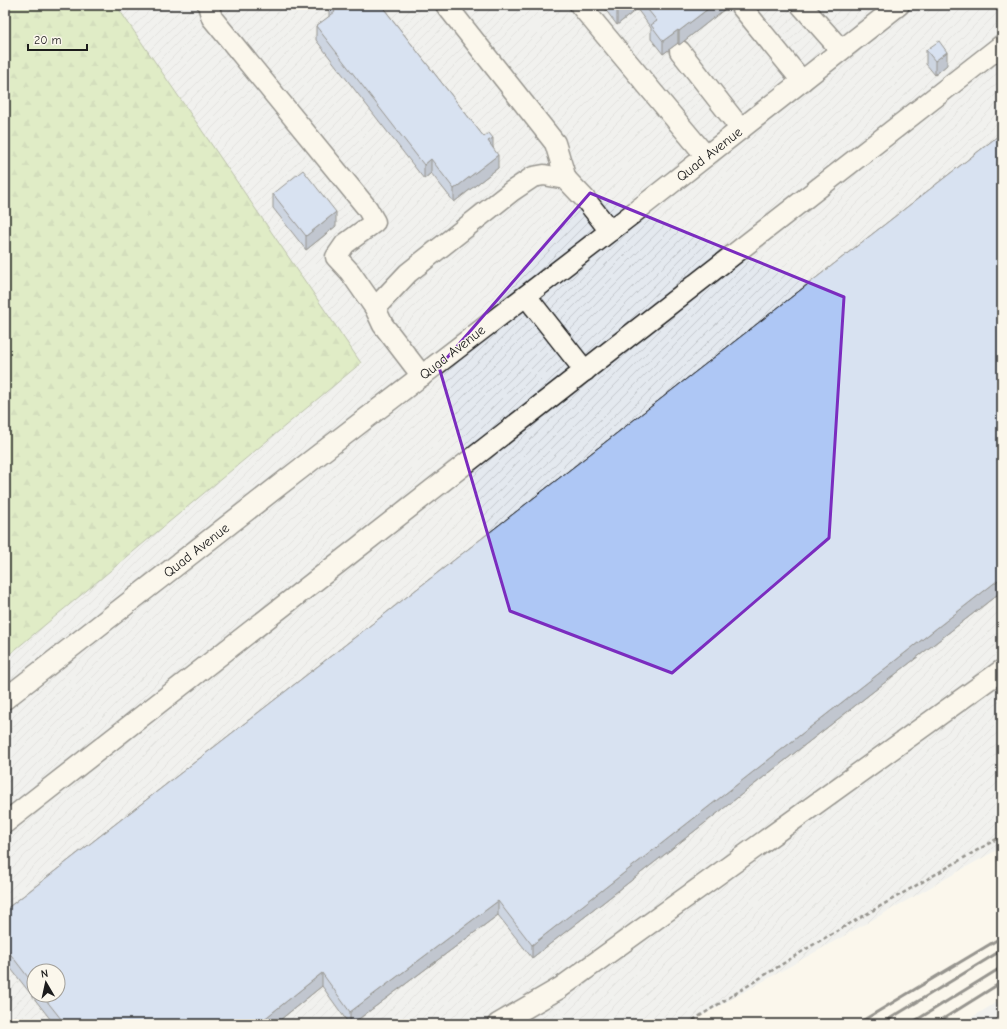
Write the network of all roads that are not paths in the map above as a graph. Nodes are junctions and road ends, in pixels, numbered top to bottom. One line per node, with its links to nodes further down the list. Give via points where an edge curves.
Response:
1 (208, 5): 16 (street, via 212,18 367,208 375,222 345,244 336,257 350,272)
2 (446, 5): 13 (street, via 555,143)
3 (580, 5): 12 (street)
4 (740, 5): 10 (street)
5 (801, 5): 8 (street)
6 (899, 5): 8 (street, Quad Avenue)
7 (1002, 45): 17 (street)
8 (841, 50): 10 (street, Quad Avenue)
9 (680, 51): 11 (street)
10 (802, 81): 11 (street, Quad Avenue)
11 (741, 129): 12 (street, Quad Avenue)
12 (706, 156): 14 (street, Quad Avenue)
13 (566, 179): 14 (street, via 586,199); 16 (street, via 544,175 533,177 517,187 408,273)
14 (610, 231): 15 (street, Quad Avenue)
15 (526, 296): 17 (street); 18 (street, Quad Avenue)
16 (375, 308): 18 (street, via 383,325)
17 (585, 371): 21 (street)
18 (422, 376): 20 (street, Quad Avenue)
19 (1002, 670): 22 (street, via 560,988)
20 (5, 699)
21 (5, 824)
22 (498, 1024)

